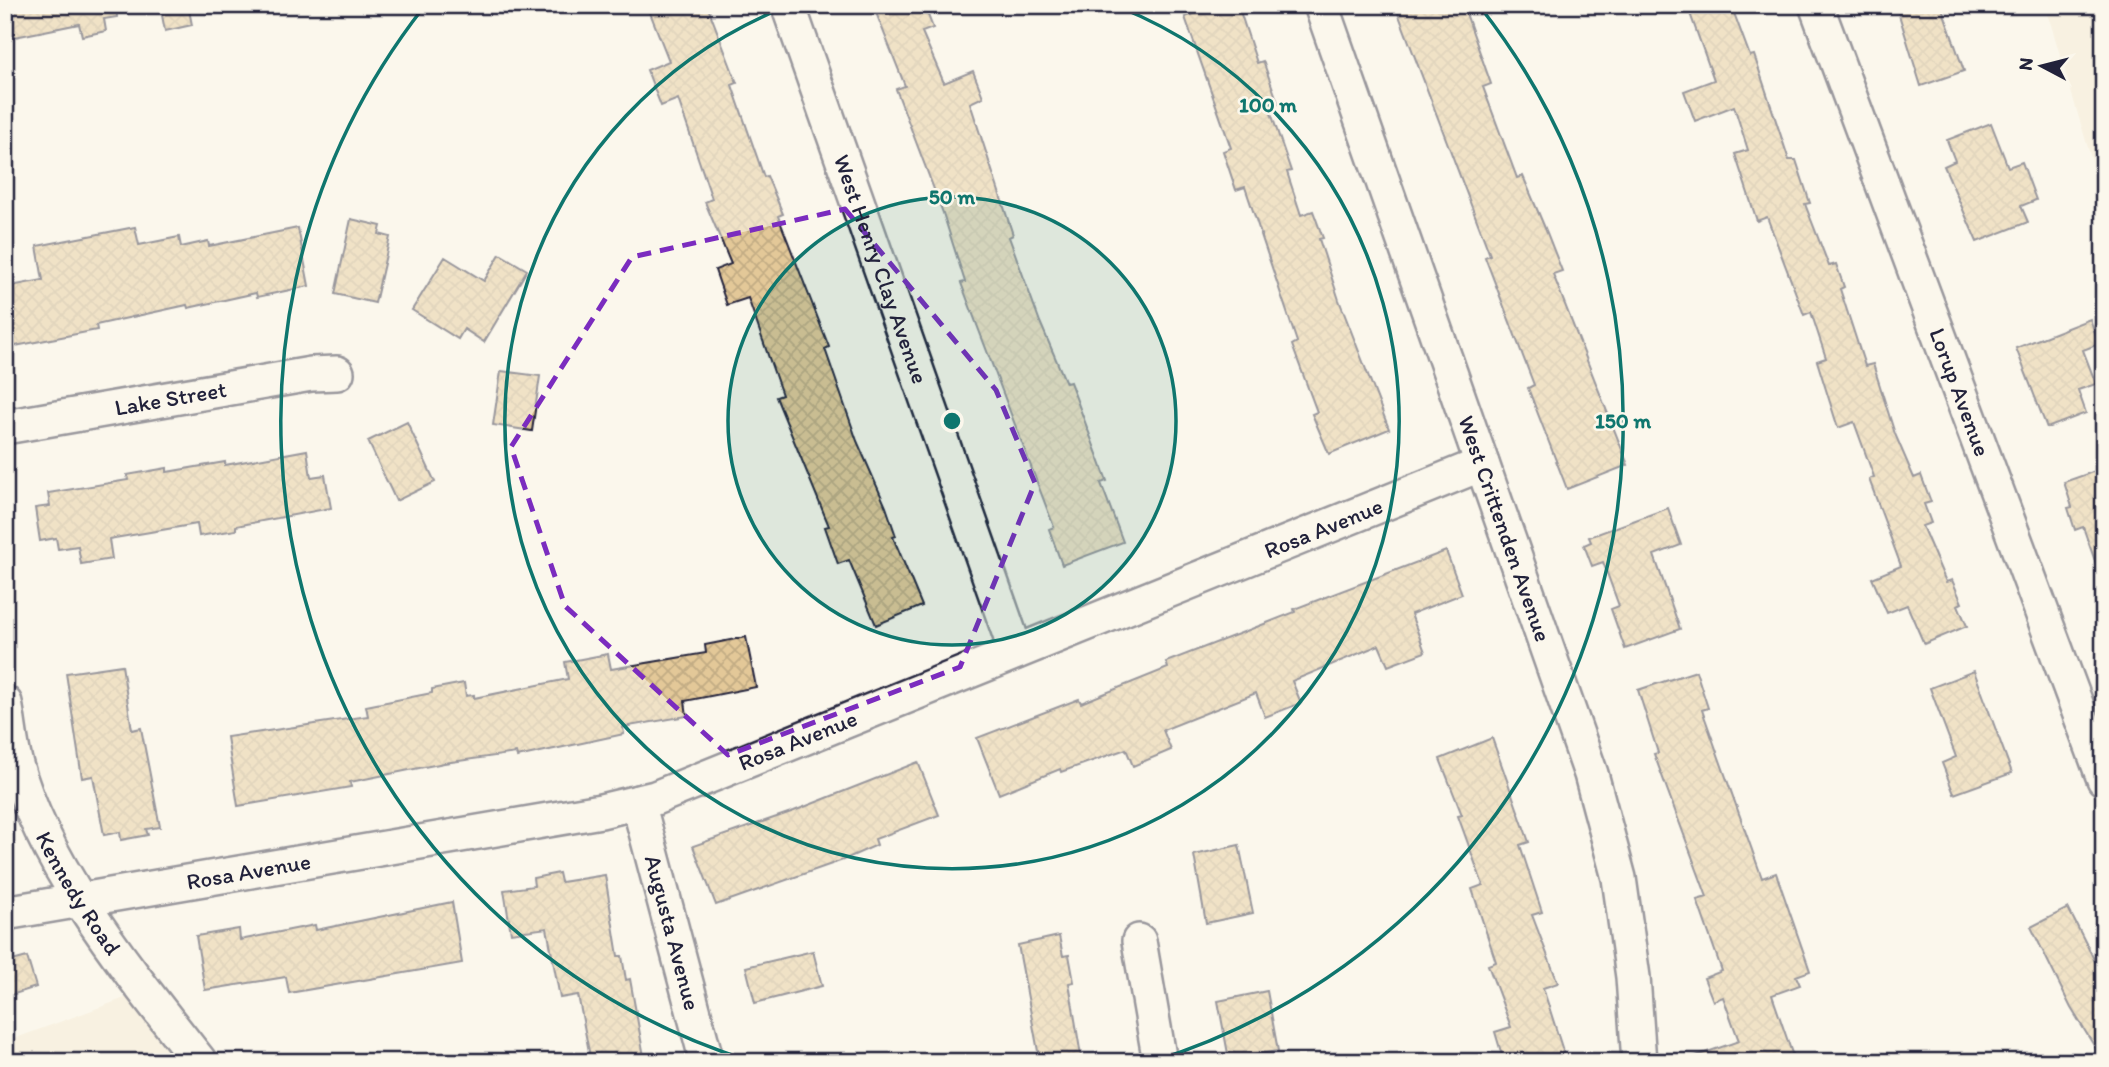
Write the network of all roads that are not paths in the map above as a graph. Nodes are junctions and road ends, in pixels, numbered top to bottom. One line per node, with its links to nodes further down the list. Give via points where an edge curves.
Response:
1 (788, 5): 7 (street, West Henry Clay Avenue)
2 (1321, 5): 6 (street, West Crittenden Avenue)
3 (1816, 5): 9 (street, Lorup Avenue)
4 (337, 373): 5 (street, Lake Street)
5 (5, 427)
6 (1482, 464): 7 (street, Rosa Avenue); 18 (street, West Crittenden Avenue, via 1591,774 1619,878)
7 (1016, 652): 11 (street, Rosa Avenue)
8 (5, 703): 12 (street, Kennedy Road, via 15,762 42,830)
9 (2093, 720): 10 (street, Lorup Avenue)
10 (2104, 779)
11 (638, 802): 12 (street, Rosa Avenue); 16 (street, Augusta Avenue)
12 (80, 900): 13 (street, Rosa Avenue); 15 (street, Kennedy Road)
13 (5, 913)
14 (1139, 941): 17 (street)
15 (200, 1062)
16 (707, 1062)
17 (1160, 1062)
18 (1639, 1062)

